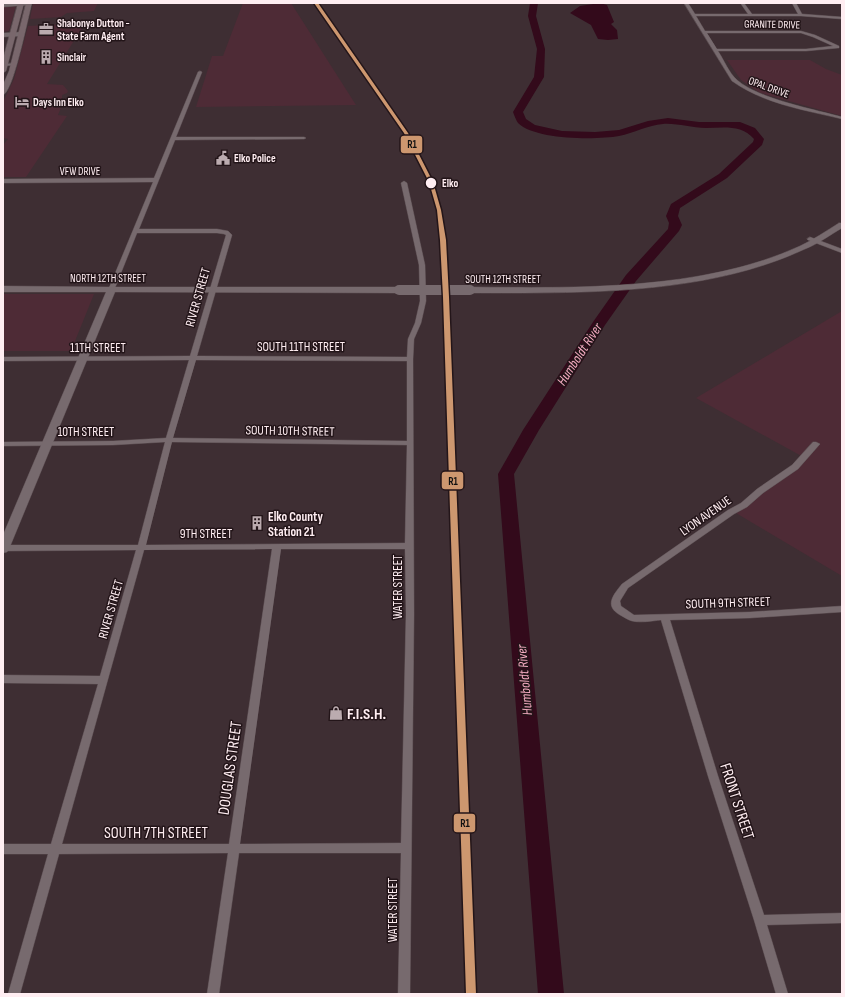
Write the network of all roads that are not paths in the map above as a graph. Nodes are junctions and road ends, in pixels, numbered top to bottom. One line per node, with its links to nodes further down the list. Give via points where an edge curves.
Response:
1 (21, 3): 2 (main road); 6 (main road); 10 (main road)
2 (29, 3): 12 (main road)
3 (686, 3): 8 (street, OPAL DRIVE)
4 (794, 3): 7 (street)
5 (742, 4): 9 (street)
6 (3, 5)
7 (800, 14): 9 (street); 11 (street)
8 (693, 15): 9 (street); 13 (street, OPAL DRIVE)
9 (751, 15)
10 (17, 17): 12 (main road, via 21,19 20,25); 14 (main road)
11 (842, 18)
12 (24, 25): 15 (main road)
13 (704, 32): 17 (street, GRANITE DRIVE, via 801,32); 18 (street, OPAL DRIVE)
14 (12, 34): 15 (main road); 16 (main road); 20 (main road)
15 (21, 34): 19 (main road)
16 (3, 35)
17 (840, 47): 18 (street, via 806,50)
18 (715, 50): 23 (street, OPAL DRIVE, via 734,80 745,89)
19 (14, 64): 20 (street); 22 (main road)
20 (4, 67)
21 (200, 72): 25 (street)
22 (3, 93)
23 (842, 118)
24 (304, 138): 25 (street)
25 (174, 139): 26 (street)
26 (157, 180): 27 (street, VFW DRIVE); 31 (street)
27 (3, 181)
28 (404, 183): 40 (street, WATER STREET, via 422,265 422,301 418,323 411,339)
29 (842, 218): 32 (main road, SOUTH 12TH STREET)
30 (842, 225): 32 (main road, SOUTH 12TH STREET)
31 (136, 231): 34 (street); 36 (street, RIVER STREET, via 226,232 229,236)
32 (814, 240): 33 (street); 36 (main road, SOUTH 12TH STREET, bridge, via 771,260 723,273 649,284 576,290)
33 (842, 251)
34 (112, 288): 35 (main road, NORTH 12TH STREET); 36 (main road, NORTH 12TH STREET); 39 (main road)
35 (3, 289)
36 (212, 289): 37 (street, RIVER STREET)
37 (193, 358): 39 (street, 11TH STREET); 40 (street, SOUTH 11TH STREET); 41 (street, RIVER STREET)
38 (3, 359): 39 (street, 11TH STREET)
39 (83, 359): 42 (main road)
40 (410, 359): 43 (street, WATER STREET)
41 (169, 440): 42 (street, 10TH STREET); 43 (street, SOUTH 10TH STREET); 46 (street, RIVER STREET)
42 (47, 443): 44 (street, 10TH STREET); 49 (main road)
43 (412, 443): 47 (street, WATER STREET)
44 (3, 444)
45 (816, 444): 50 (street, LYON AVENUE, via 795,467 625,586 616,597)
46 (141, 546): 48 (street, 9TH STREET); 49 (street, 9TH STREET); 54 (street, RIVER STREET)
47 (409, 546): 48 (street, 9TH STREET); 56 (street, WATER STREET)
48 (278, 547): 55 (street, DOUGLAS STREET)
49 (3, 548)
50 (617, 609): 52 (street, SOUTH 9TH STREET, via 633,618)
51 (842, 609): 52 (street, SOUTH 9TH STREET)
52 (664, 617): 60 (street, FRONT STREET)
53 (3, 679): 54 (street)
54 (103, 680): 58 (street, RIVER STREET)
55 (234, 848): 56 (street, SOUTH 7TH STREET); 58 (street, SOUTH 7TH STREET); 62 (street, DOUGLAS STREET)
56 (405, 848): 63 (street, WATER STREET)
57 (3, 849): 58 (street, SOUTH 7TH STREET)
58 (55, 849): 61 (street, RIVER STREET)
59 (842, 918): 60 (street)
60 (760, 920): 64 (street, FRONT STREET)
61 (14, 994)
62 (213, 994)
63 (404, 994)
64 (782, 994)

